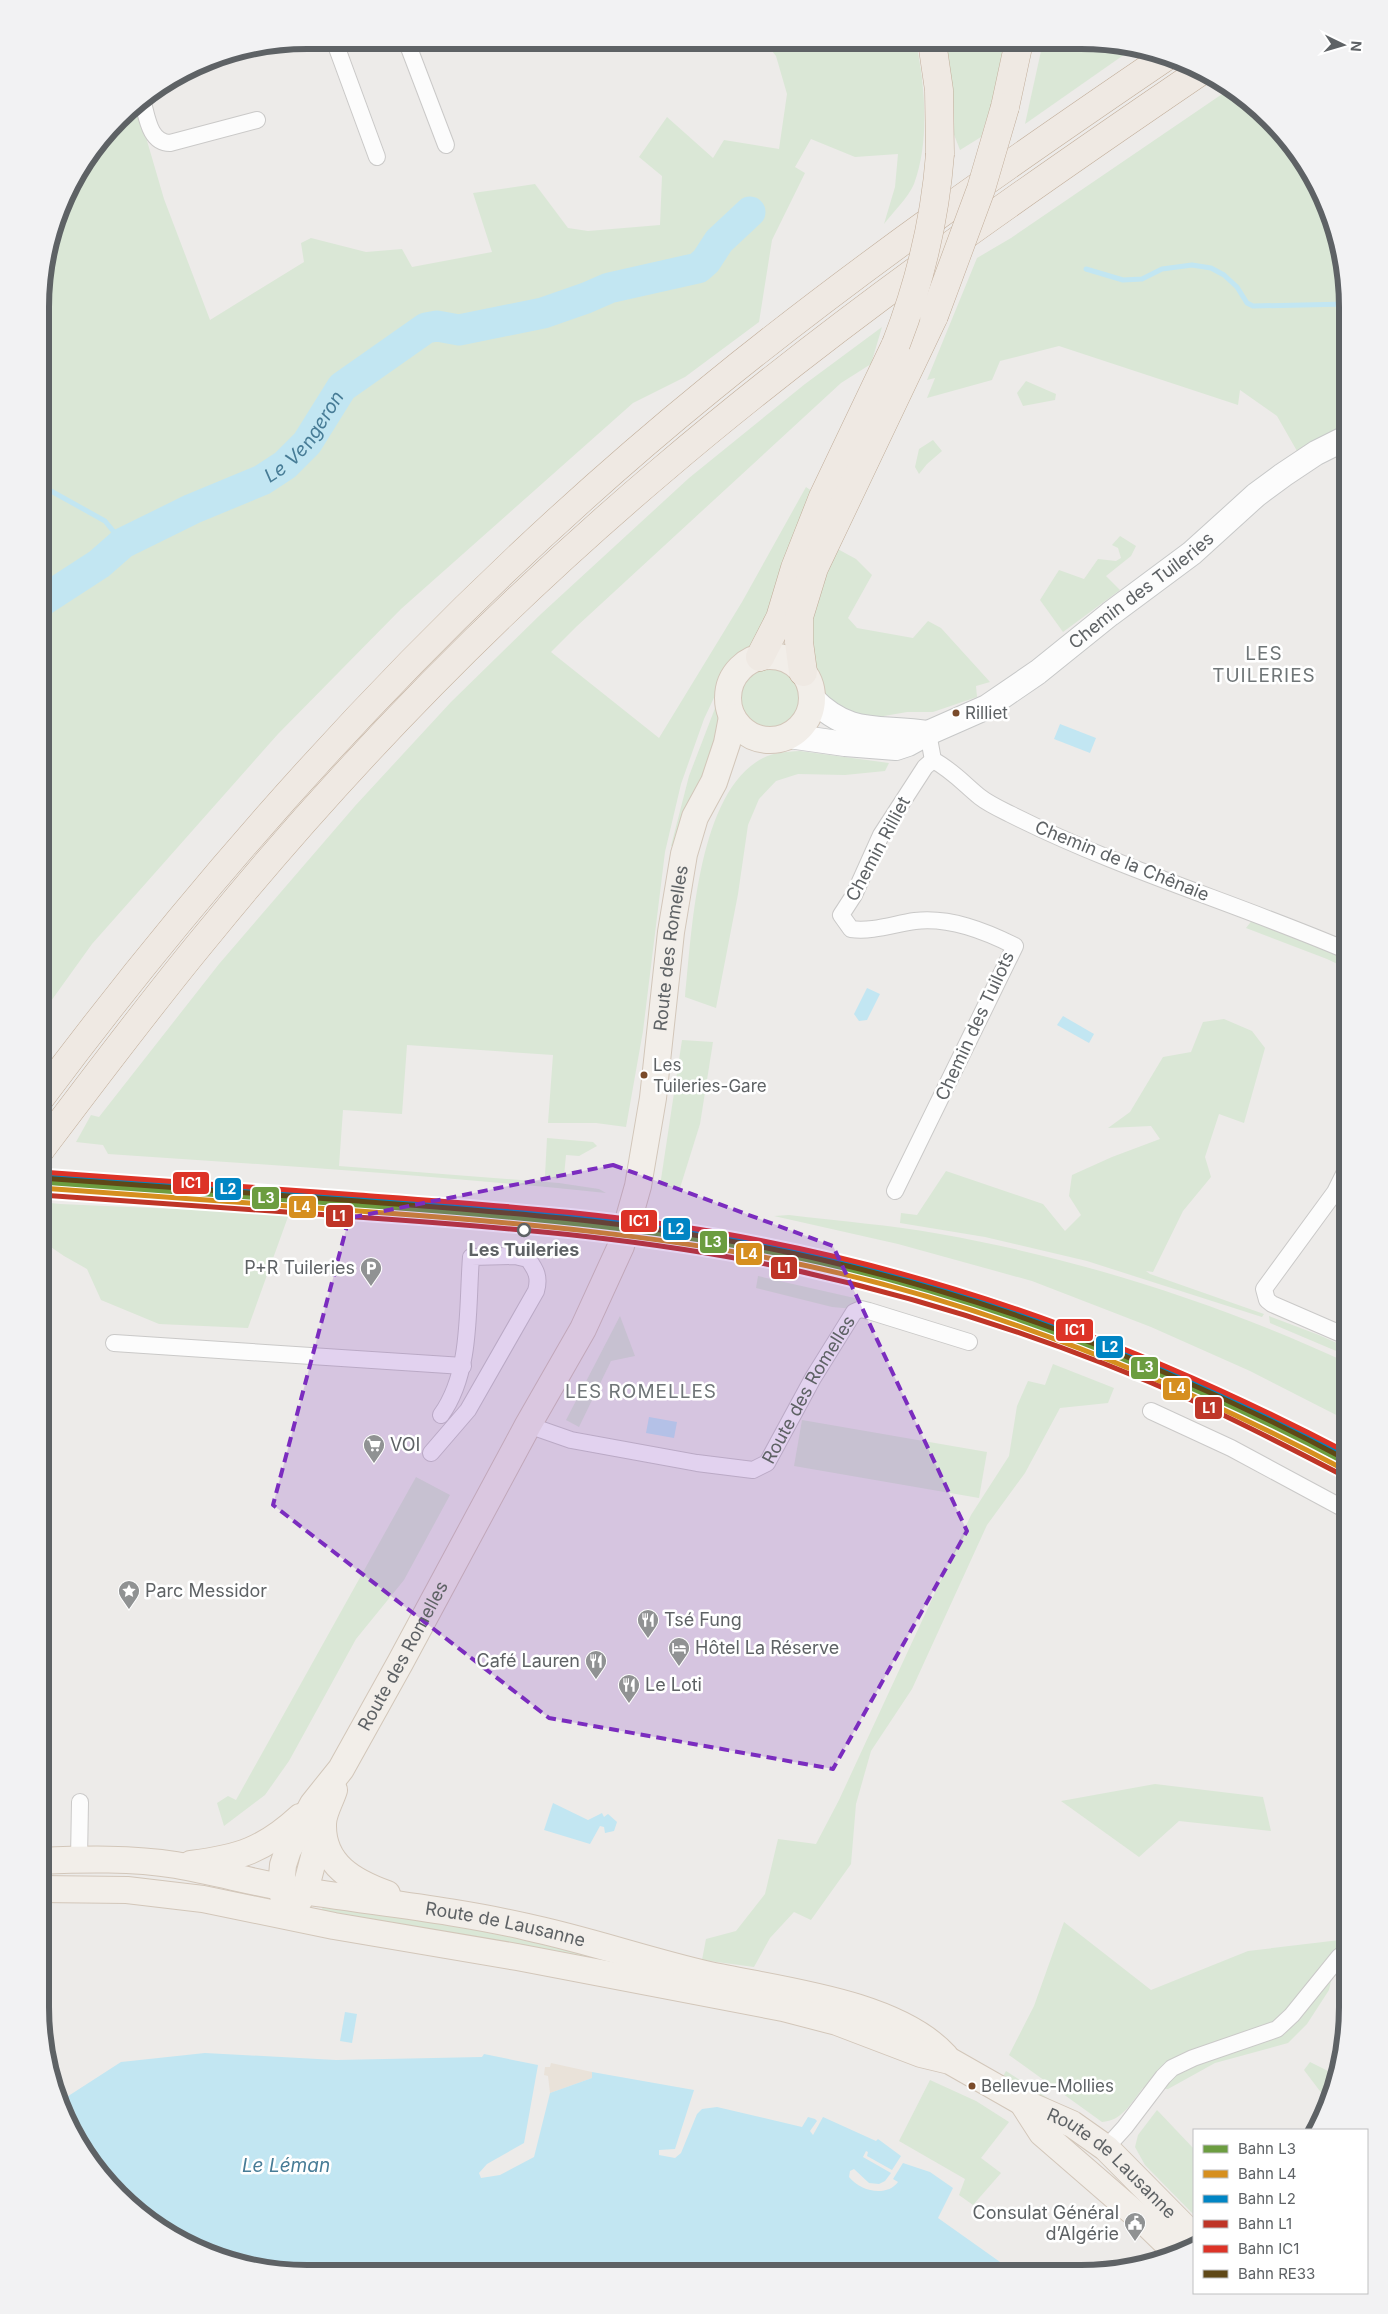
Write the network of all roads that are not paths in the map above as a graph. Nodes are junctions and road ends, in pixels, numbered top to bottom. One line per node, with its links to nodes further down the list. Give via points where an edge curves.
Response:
1 (337, 49): 10 (street)
2 (409, 49): 9 (street)
3 (933, 49): 12 (highway, bridge, via 939,90 940,154 934,207 917,285 896,344 823,496 780,618)
4 (1018, 49): 13 (highway, bridge, via 1006,106 981,189 934,316 814,568 799,617)
5 (1160, 61): 22 (highway, via 926,223 780,333 637,451 541,538 434,640 307,772 185,913)
6 (1196, 75): 23 (highway, via 943,250 800,357 658,473 536,584 393,726 268,862 159,995)
7 (145, 107): 8 (street, via 154,135 161,142 170,143)
8 (257, 120)
9 (446, 145)
10 (376, 157)
11 (1339, 442): 16 (street, Chemin des Tuileries, via 1316,453 1256,495 1192,553 1012,691 987,707)
12 (760, 657): 13 (main road, via 787,660); 15 (main road, via 741,667 730,683 728,703)
13 (803, 672): 14 (main road)
14 (812, 698): 16 (street, Chemin des Tuileries, via 831,714 866,729); 17 (main road, via 806,720)
15 (732, 717): 17 (main road, via 749,735); 19 (main road, Route des Romelles)
16 (928, 732): 17 (street, Chemin des Tuileries, via 908,744 889,748); 18 (street)
17 (779, 738): 19 (main road, Route des Romelles, via 744,756)
18 (933, 760): 20 (street, Chemin Rilliet, via 925,767 881,835 854,895); 21 (street, Chemin de la Chênaie, via 958,776 981,798 1040,829)
19 (714, 782): 32 (main road, Route des Romelles, via 696,817 682,863 671,932 654,1098 627,1228 595,1305)
20 (841, 915): 25 (street, Chemin des Tuilots, via 851,929 936,921 990,933 1015,946)
21 (1339, 947)
22 (49, 1087)
23 (49, 1139)
24 (1339, 1184): 26 (street, via 1264,1289 1267,1300 1272,1304)
25 (895, 1191)
26 (1339, 1333)
27 (969, 1342): 32 (street, Route des Romelles, via 869,1311 861,1309 854,1312 813,1378 767,1463 753,1470 571,1440)
28 (114, 1343): 29 (street)
29 (462, 1366): 31 (street, via 451,1400); 33 (street, via 472,1257 515,1256 528,1259 539,1280 536,1291 468,1410)
30 (1151, 1411): 34 (street, via 1240,1452)
31 (441, 1415)
32 (528, 1424): 36 (main road, Route des Romelles)
33 (431, 1453)
34 (1339, 1506)
35 (80, 1802): 37 (street)
36 (318, 1813): 39 (main road, via 256,1849 230,1857); 42 (main road); 43 (main road, via 332,1858 350,1878)
37 (79, 1859): 38 (main road, Route de Lausanne); 39 (main road, Route de Lausanne); 41 (main road)
38 (49, 1861)
39 (176, 1865): 42 (main road, Route de Lausanne)
40 (49, 1889): 41 (main road, Route de Lausanne)
41 (79, 1889): 44 (main road, Route de Lausanne, via 180,1895)
42 (293, 1889): 43 (main road, Route de Lausanne); 44 (main road)
43 (425, 1908): 46 (main road, Route de Lausanne, via 529,1927 709,1975 791,1991 867,2011 917,2032 934,2043)
44 (288, 1916): 46 (main road, Route de Lausanne, via 783,2008 837,2022 921,2054)
45 (1339, 1960): 48 (street, via 1277,2029 1172,2068)
46 (950, 2060): 47 (main road, Route de Lausanne)
47 (1022, 2102): 48 (main road, Route de Lausanne, via 1072,2124); 49 (main road, Route de Lausanne, via 1042,2133)
48 (1106, 2148): 49 (main road, via 1106,2164 1102,2169); 50 (main road, Route de Lausanne)
49 (1085, 2171): 51 (main road, Route de Lausanne)
50 (1193, 2236)
51 (1173, 2249)

